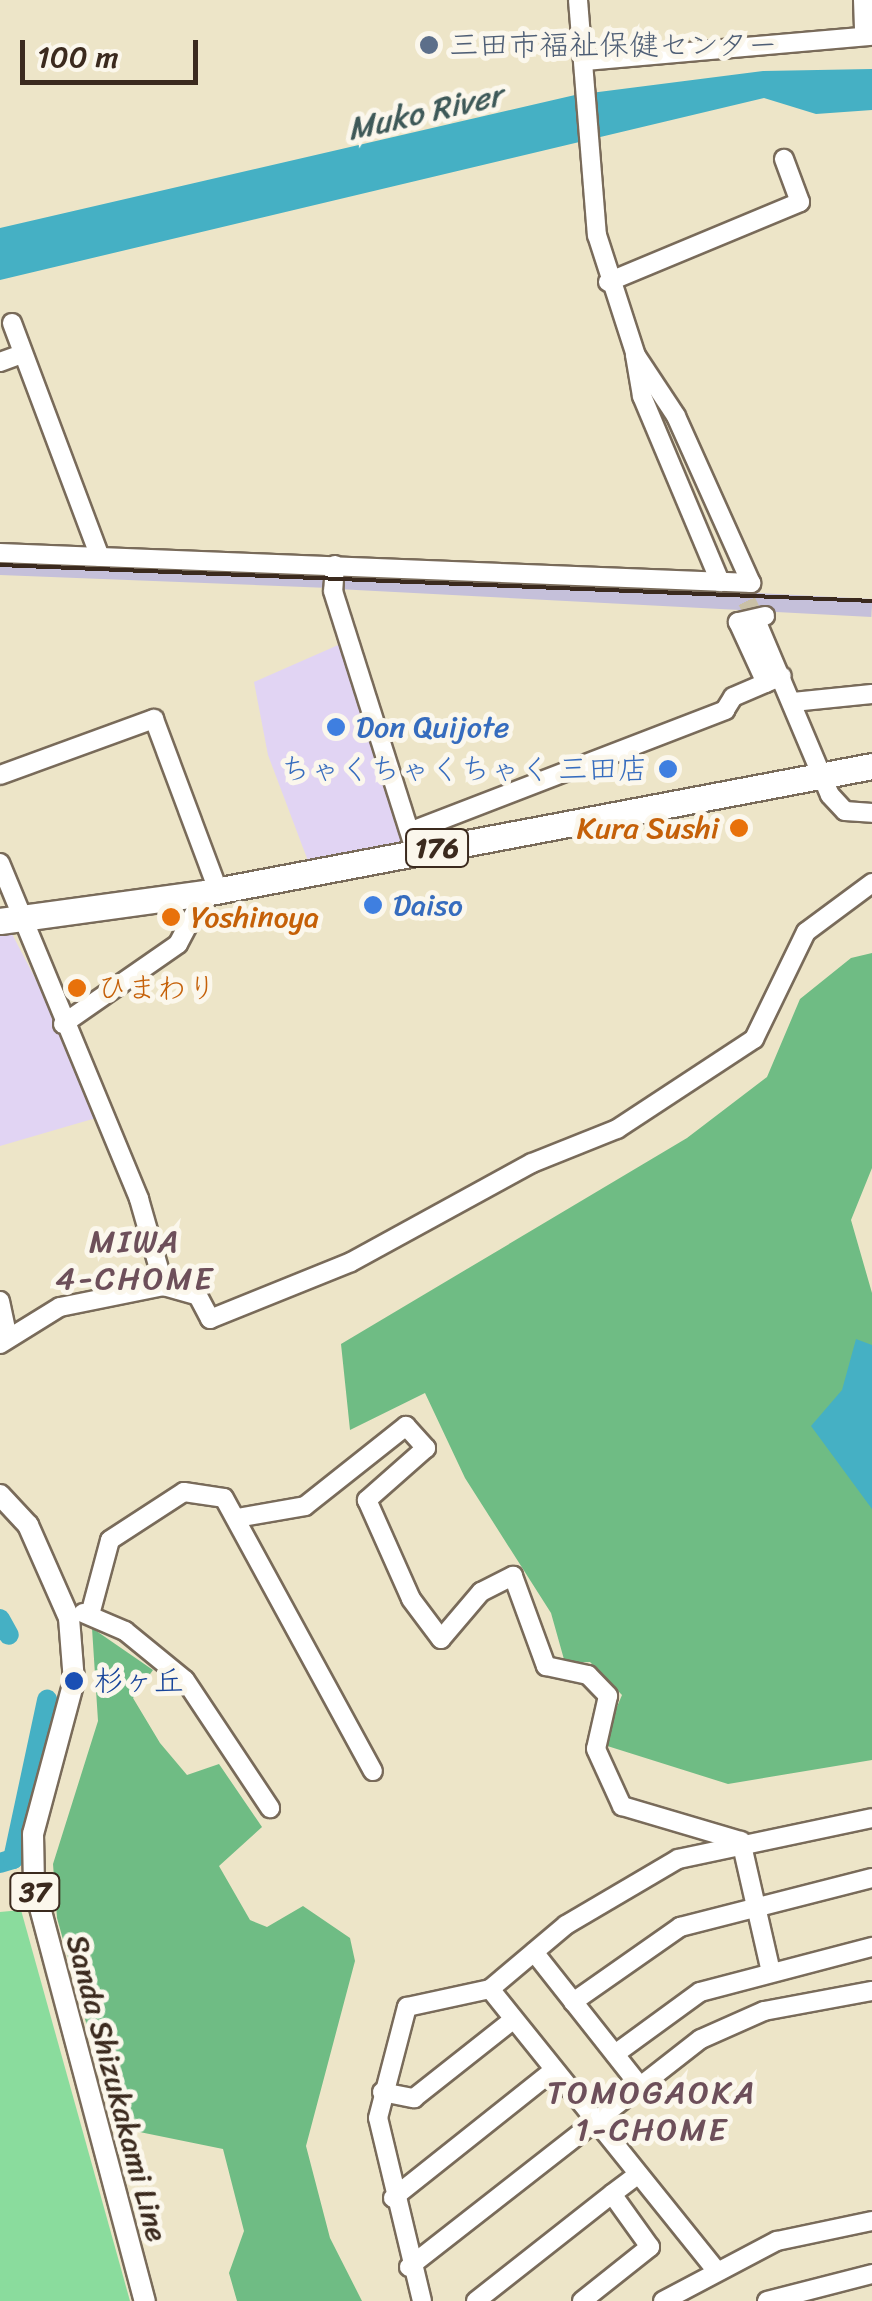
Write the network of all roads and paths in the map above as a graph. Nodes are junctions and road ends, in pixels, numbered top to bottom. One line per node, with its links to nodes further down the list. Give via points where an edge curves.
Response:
1 (578, 0): 4 (street)
2 (862, 0): 3 (street)
3 (868, 36): 4 (street)
4 (585, 61): 6 (street)
5 (784, 159): 6 (street, via 800,202)
6 (608, 282): 9 (street)
7 (12, 323): 8 (street)
8 (22, 354): 10 (street); 12 (street)
9 (635, 354): 14 (street, via 676,416); 14 (street, via 642,396)
10 (0, 362)
11 (0, 553): 12 (street)
12 (100, 557): 13 (street)
13 (335, 565): 14 (street); 23 (street, via 333,590)
14 (735, 580)
15 (756, 620): 16 (street)
16 (774, 680): 18 (street); 18 (street, via 742,615 768,619); 23 (street, via 685,727)
17 (872, 694): 18 (street)
18 (798, 701): 20 (street)
19 (872, 766): 20 (highway, 176)
20 (824, 773): 22 (street, via 838,806); 23 (highway, 176)
21 (0, 776): 26 (street, via 154,720)
22 (872, 813)
23 (412, 841): 26 (highway, 176)
24 (0, 864): 27 (street)
25 (872, 883): 29 (street, via 806,932 754,1039 617,1129 532,1162 351,1262 210,1319 198,1296)
26 (212, 891): 27 (highway, 176); 28 (street, via 178,944)
27 (11, 919): 28 (street)
28 (64, 1024): 29 (street, via 139,1199)
29 (164, 1286): 31 (street, via 60,1307)
30 (0, 1301): 31 (street)
31 (4, 1341)
32 (0, 1495): 35 (main road, Sanda Shizukakami Line / 37, via 28,1525)
33 (237, 1518): 34 (street, via 206,1490 162,1504 110,1540); 36 (street); 39 (street, via 305,1506 406,1426 426,1448 367,1500 411,1600 441,1639 482,1592 513,1576 546,1666 588,1675 608,1696 596,1750 622,1806)
34 (90, 1611): 35 (street); 37 (street, via 185,1680)
35 (70, 1618): 61 (main road, Sanda Shizukakami Line / 37, via 74,1681 33,1834 34,1885)
36 (373, 1771)
37 (270, 1808)
38 (872, 1818): 39 (street)
39 (741, 1841): 41 (street); 43 (street, via 635,1878)
40 (872, 1878): 41 (street)
41 (754, 1905): 44 (street); 47 (street, via 680,1927)
42 (872, 1948): 44 (street)
43 (534, 1952): 45 (street); 47 (street)
44 (770, 1968): 49 (street, via 700,1992)
45 (490, 1990): 48 (street); 52 (street, via 408,2007)
46 (872, 1991): 51 (street, via 738,2020)
47 (574, 2002): 49 (street)
48 (514, 2019): 50 (street); 52 (street, via 414,2098)
49 (615, 2054): 51 (street)
50 (554, 2070): 53 (street); 56 (street)
51 (640, 2086): 53 (street)
52 (382, 2092): 56 (street, via 381,2154)
53 (595, 2121): 54 (street); 58 (street)
54 (637, 2175): 55 (street); 59 (street)
55 (612, 2194): 63 (street); 64 (street, via 650,2248)
56 (393, 2198): 58 (street)
57 (872, 2220): 59 (street, via 776,2241)
58 (409, 2267): 62 (street)
59 (714, 2268): 65 (street)
60 (872, 2274): 66 (street)
61 (145, 2301)
62 (422, 2301)
63 (476, 2301)
64 (582, 2301)
65 (662, 2301)
66 (766, 2301)

